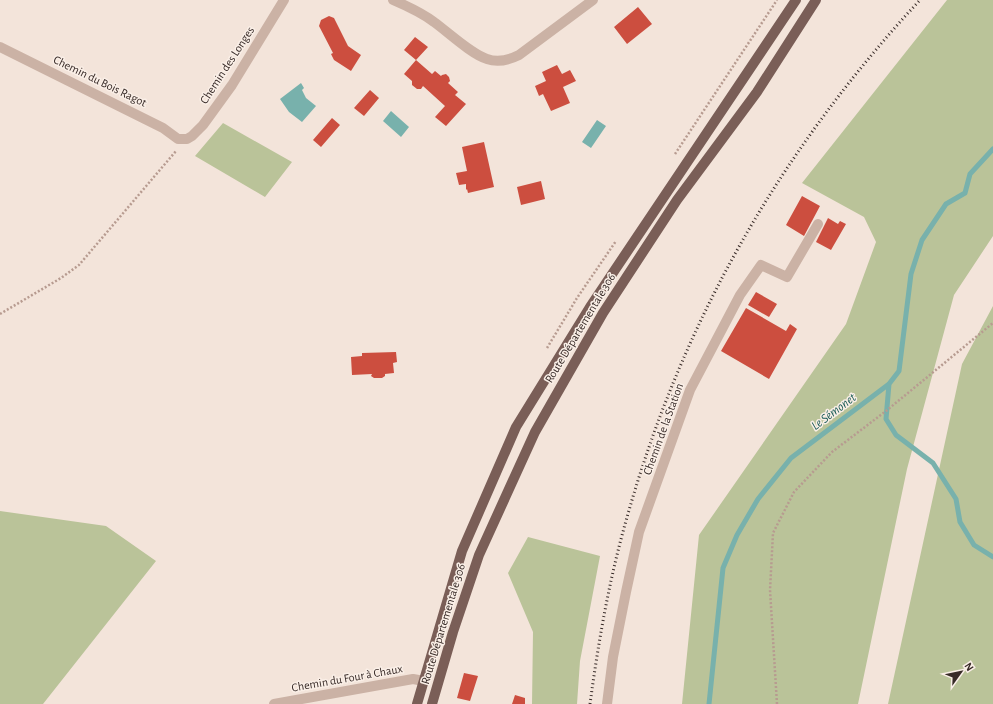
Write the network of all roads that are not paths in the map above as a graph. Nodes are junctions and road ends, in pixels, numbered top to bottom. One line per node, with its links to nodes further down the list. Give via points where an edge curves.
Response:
1 (284, 0): 7 (street, Chemin des Longes, via 232,85 203,125)
2 (393, 0): 3 (street, via 432,20 479,56 496,61 512,59 519,55)
3 (593, 0)
4 (796, 0): 9 (main road, Route Départementale 306, via 590,307 516,427 462,550)
5 (816, 0): 12 (main road, Route Départementale 306, via 757,92 677,200 602,313 535,432 479,555)
6 (0, 47): 7 (street, Chemin du Bois Ragot, via 163,128 178,139)
7 (187, 139)
8 (818, 224): 13 (street, Chemin de la Station, via 787,277 761,265 740,295 690,390 639,532 615,650)
9 (424, 681): 10 (street, Chemin du Four à Chaux, via 413,679); 11 (main road, Route Départementale 306)
10 (274, 704)
11 (417, 704)
12 (432, 704)
13 (607, 704)

